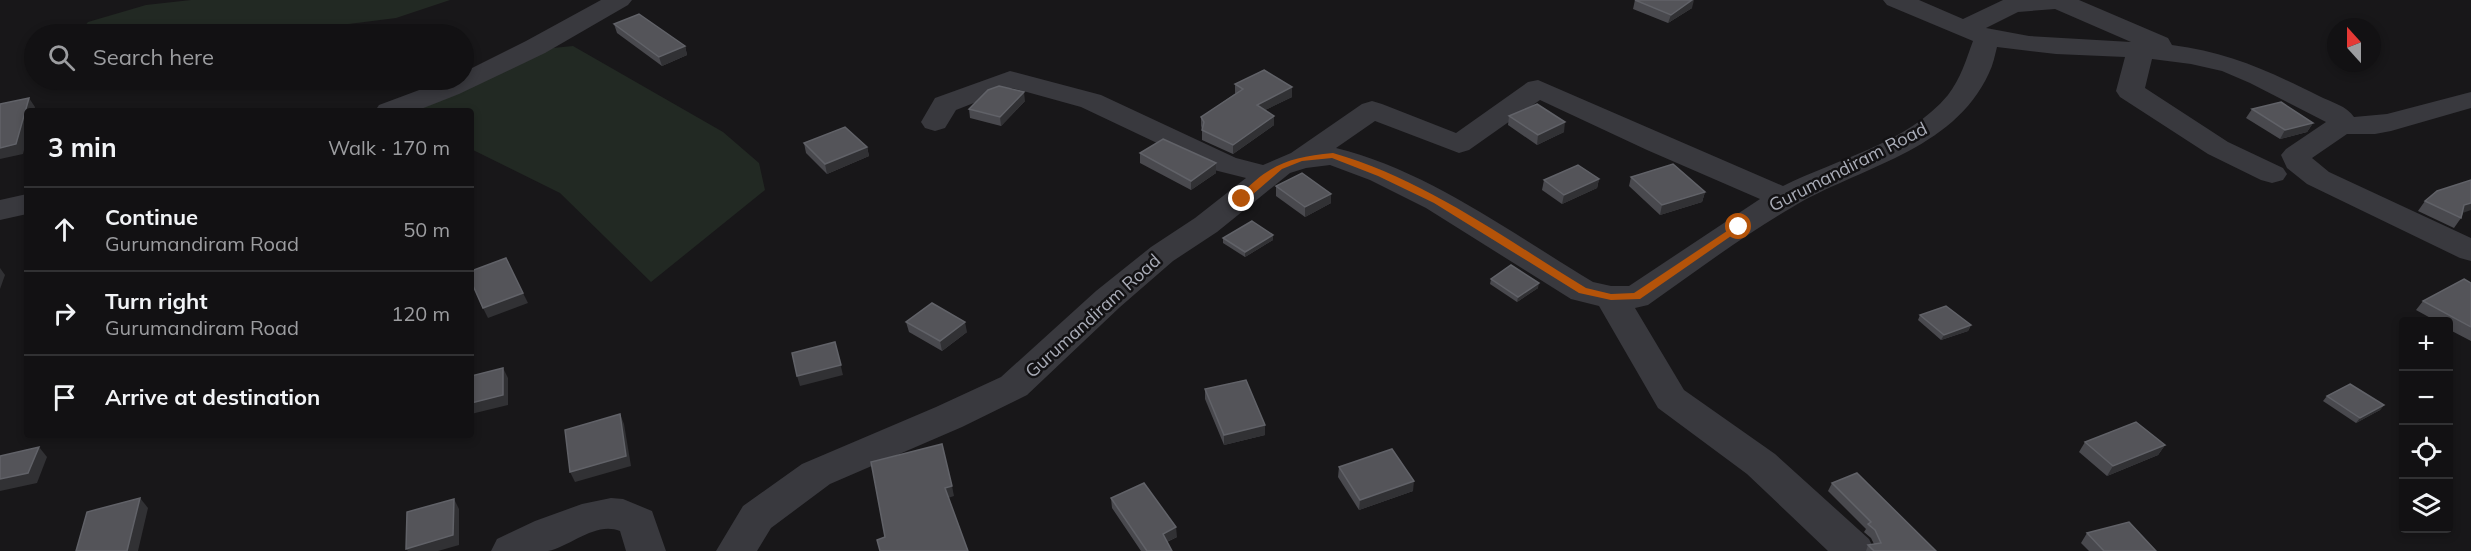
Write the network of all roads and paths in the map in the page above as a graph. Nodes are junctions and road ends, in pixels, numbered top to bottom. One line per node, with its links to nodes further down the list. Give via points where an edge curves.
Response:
1 (619, 0): 7 (street)
2 (1896, 0): 4 (street)
3 (2061, 1): 4 (street, via 2013,6); 6 (street)
4 (1978, 41): 5 (street); 16 (street, Gurumandiram Road, via 1967,92 1950,112 1902,144)
5 (2140, 52): 6 (street); 14 (street, via 2130,91 2218,148)
6 (2186, 55): 12 (street, via 2243,71 2330,112 2342,119)
7 (474, 77)
8 (442, 90): 10 (street)
9 (2471, 100): 12 (street, via 2387,124 2359,128)
10 (397, 108)
11 (935, 122): 15 (street, via 945,104 1010,80 1091,101 1226,164)
12 (2341, 125): 19 (street, via 2296,155 2298,162 2318,178)
13 (1301, 159): 15 (street, Gurumandiram Road); 16 (street, via 1372,110 1459,144 1538,88); 20 (street, Gurumandiram Road, via 1333,156 1381,174 1437,201 1582,291)
14 (2272, 174)
15 (1269, 175): 23 (street, Gurumandiram Road, via 1162,254 1014,386 816,474 757,517)
16 (1784, 198): 20 (street, Gurumandiram Road, via 1636,297)
17 (24, 205): 18 (street)
18 (0, 210)
19 (2471, 251)
20 (1611, 297): 24 (street, via 1671,399 1761,464)
21 (512, 551): 22 (street, via 551,531 604,514 620,513 638,522)
22 (646, 551)
23 (736, 551)
24 (1855, 551)

